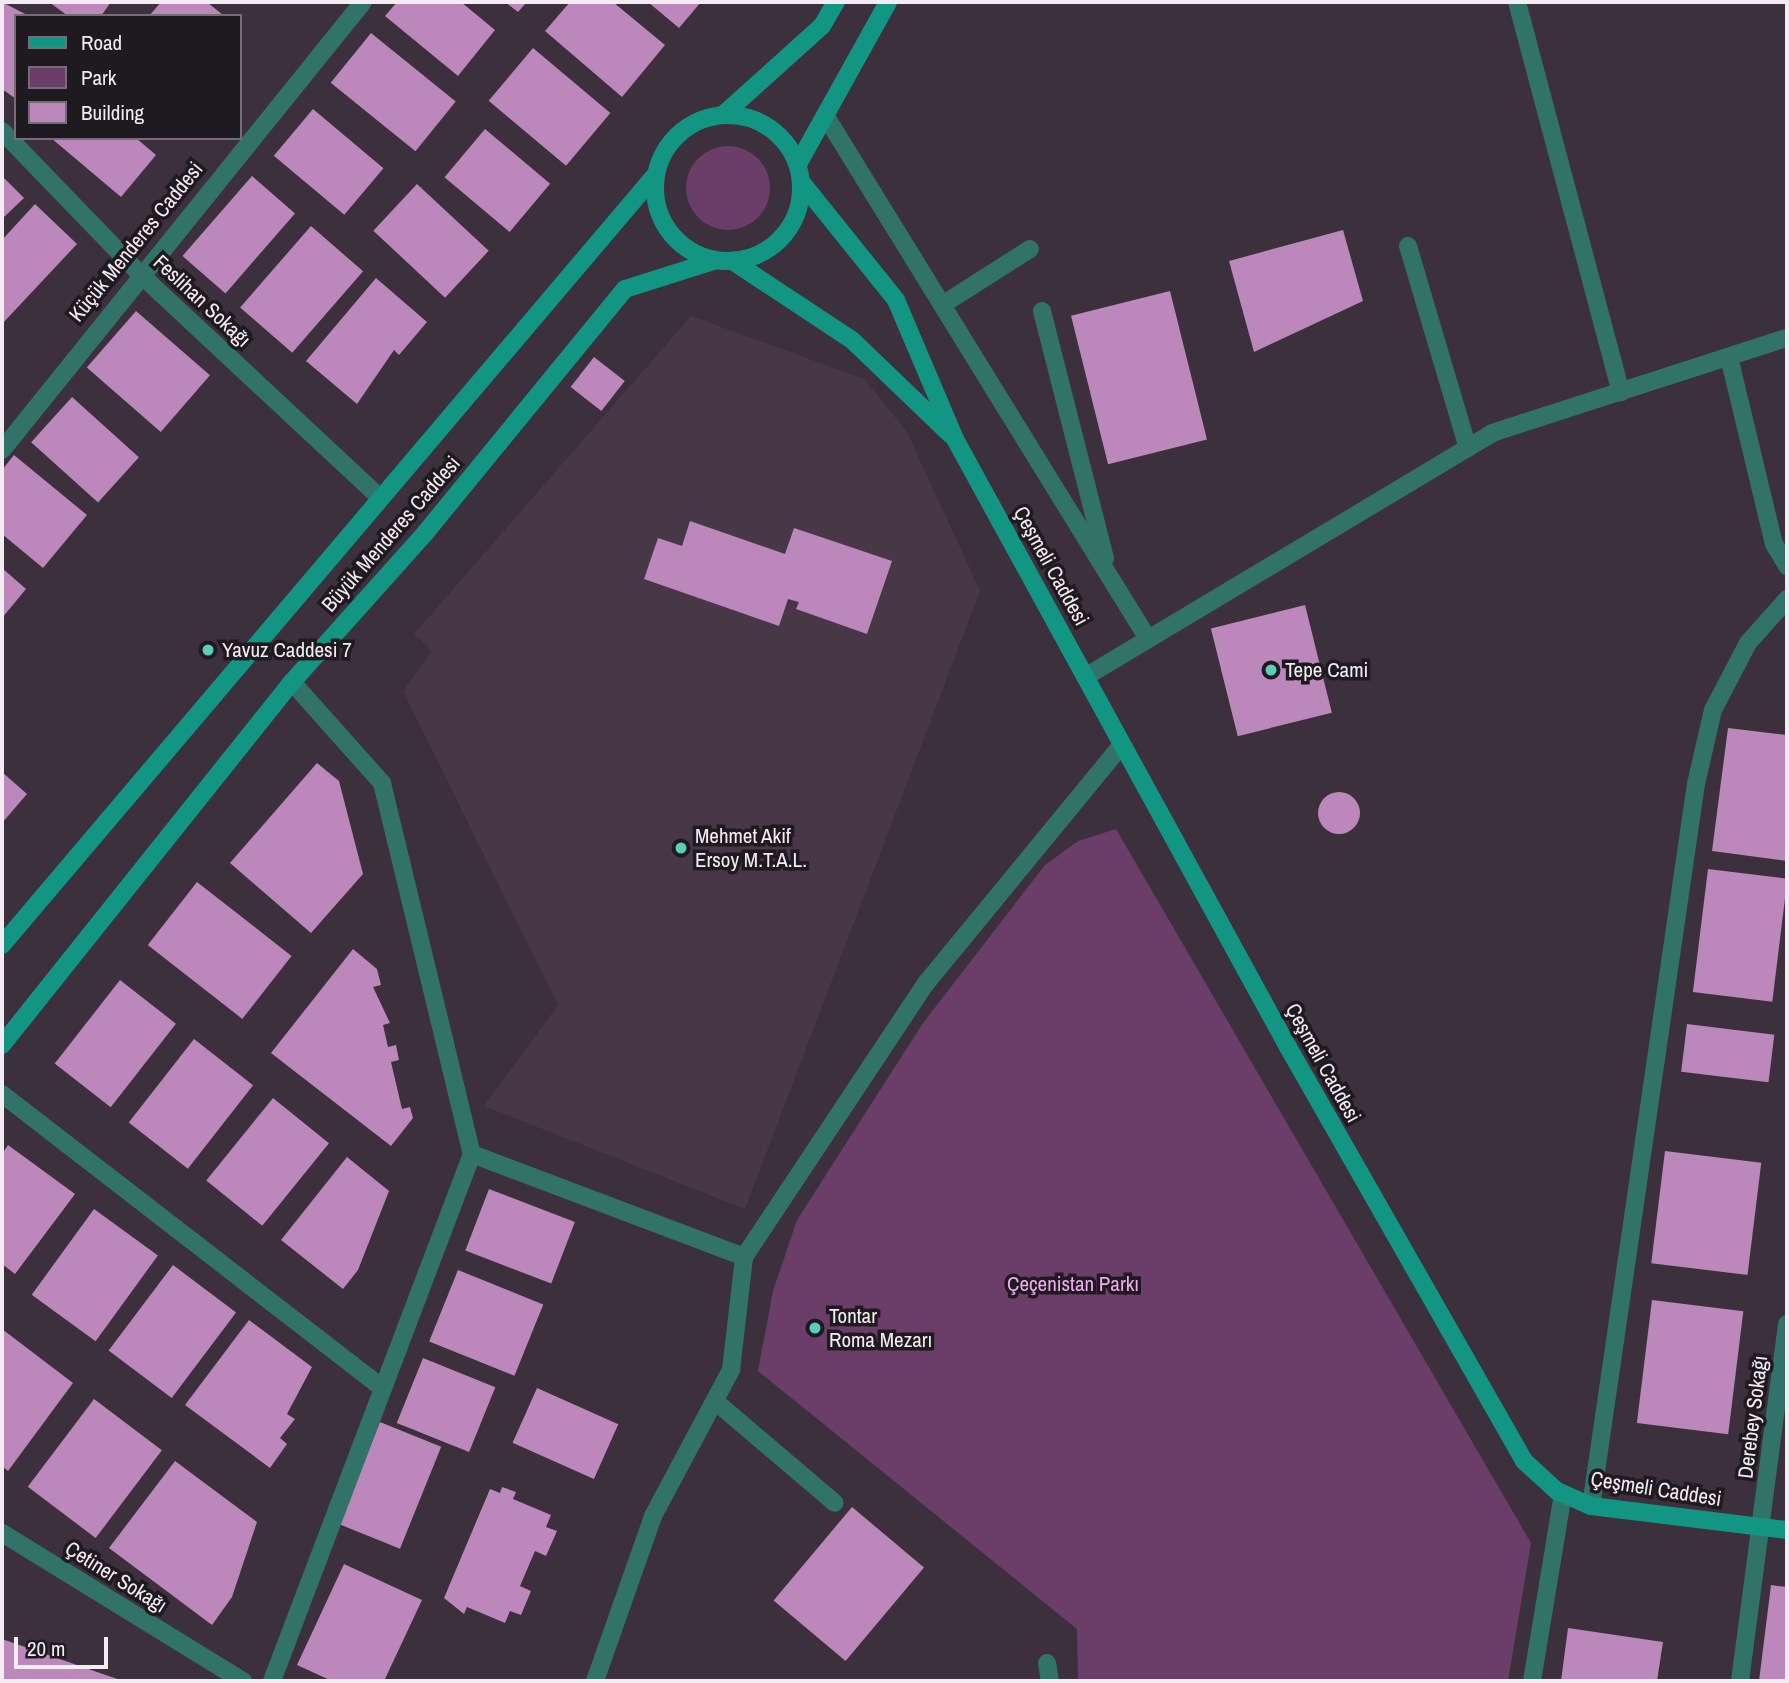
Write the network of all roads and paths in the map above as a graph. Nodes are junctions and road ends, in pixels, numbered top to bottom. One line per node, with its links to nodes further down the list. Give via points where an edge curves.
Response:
1 (363, 2): 15 (street, Küçük Menderes Caddesi)
2 (836, 2): 5 (street, via 822,26)
3 (888, 2): 6 (street, via 855,57)
4 (1517, 2): 20 (street)
5 (723, 115): 8 (street, via 760,122 777,133); 9 (street, via 687,127 662,156)
6 (828, 120): 8 (street); 16 (street)
7 (2, 131): 15 (street, Feslihan Sokağı)
8 (798, 164): 10 (street)
9 (656, 174): 13 (street, via 655,194 667,229 680,244); 24 (street, Büyük Menderes Caddesi)
10 (802, 183): 14 (street, via 795,220 784,236 770,249); 21 (street, Çeşmeli Caddesi, via 896,300)
11 (1408, 246): 22 (street)
12 (1030, 249): 16 (street)
13 (714, 261): 14 (street); 30 (street, Büyük Menderes Caddesi, via 625,289 426,532)
14 (734, 262): 21 (street, Çeşmeli Caddesi, via 852,340)
15 (139, 273): 23 (street, Küçük Menderes Caddesi); 24 (street, Feslihan Sokağı)
16 (942, 305): 26 (street)
17 (1042, 311): 26 (street)
18 (1787, 338): 19 (street)
19 (1729, 357): 20 (street); 25 (street, via 1774,544)
20 (1621, 392): 22 (street, via 1492,433)
21 (955, 439): 29 (street, Çeşmeli Caddesi)
22 (1468, 448): 28 (street)
23 (2, 450)
24 (378, 496): 32 (street, Büyük Menderes Caddesi)
25 (1787, 566)
26 (1110, 577): 28 (street)
27 (1787, 599): 42 (street, via 1748,643 1713,710 1699,772)
28 (1148, 639): 29 (street)
29 (1085, 677): 31 (street, Çeşmeli Caddesi)
30 (292, 682): 33 (street, Büyük Menderes Caddesi); 35 (street, via 382,783)
31 (1122, 745): 36 (street, via 927,982); 40 (street, Çeşmeli Caddesi, via 1524,1461)
32 (2, 945)
33 (2, 1045)
34 (2, 1094): 38 (street)
35 (472, 1154): 36 (street); 38 (street)
36 (744, 1257): 39 (street, via 731,1370)
37 (1787, 1324): 43 (street, Derebey Sokağı)
38 (383, 1388): 47 (street)
39 (715, 1401): 41 (street); 48 (street, via 653,1516)
40 (1563, 1494): 42 (street, Çeşmeli Caddesi); 49 (street)
41 (835, 1503)
42 (1591, 1506): 43 (street, Çeşmeli Caddesi)
43 (1761, 1527): 44 (street, Çeşmeli Caddesi); 50 (street, Derebey Sokağı)
44 (1787, 1530)
45 (2, 1533): 46 (street, Çetiner Sokağı)
46 (243, 1681)
47 (272, 1681)
48 (595, 1681)
49 (1532, 1681)
50 (1740, 1681)

